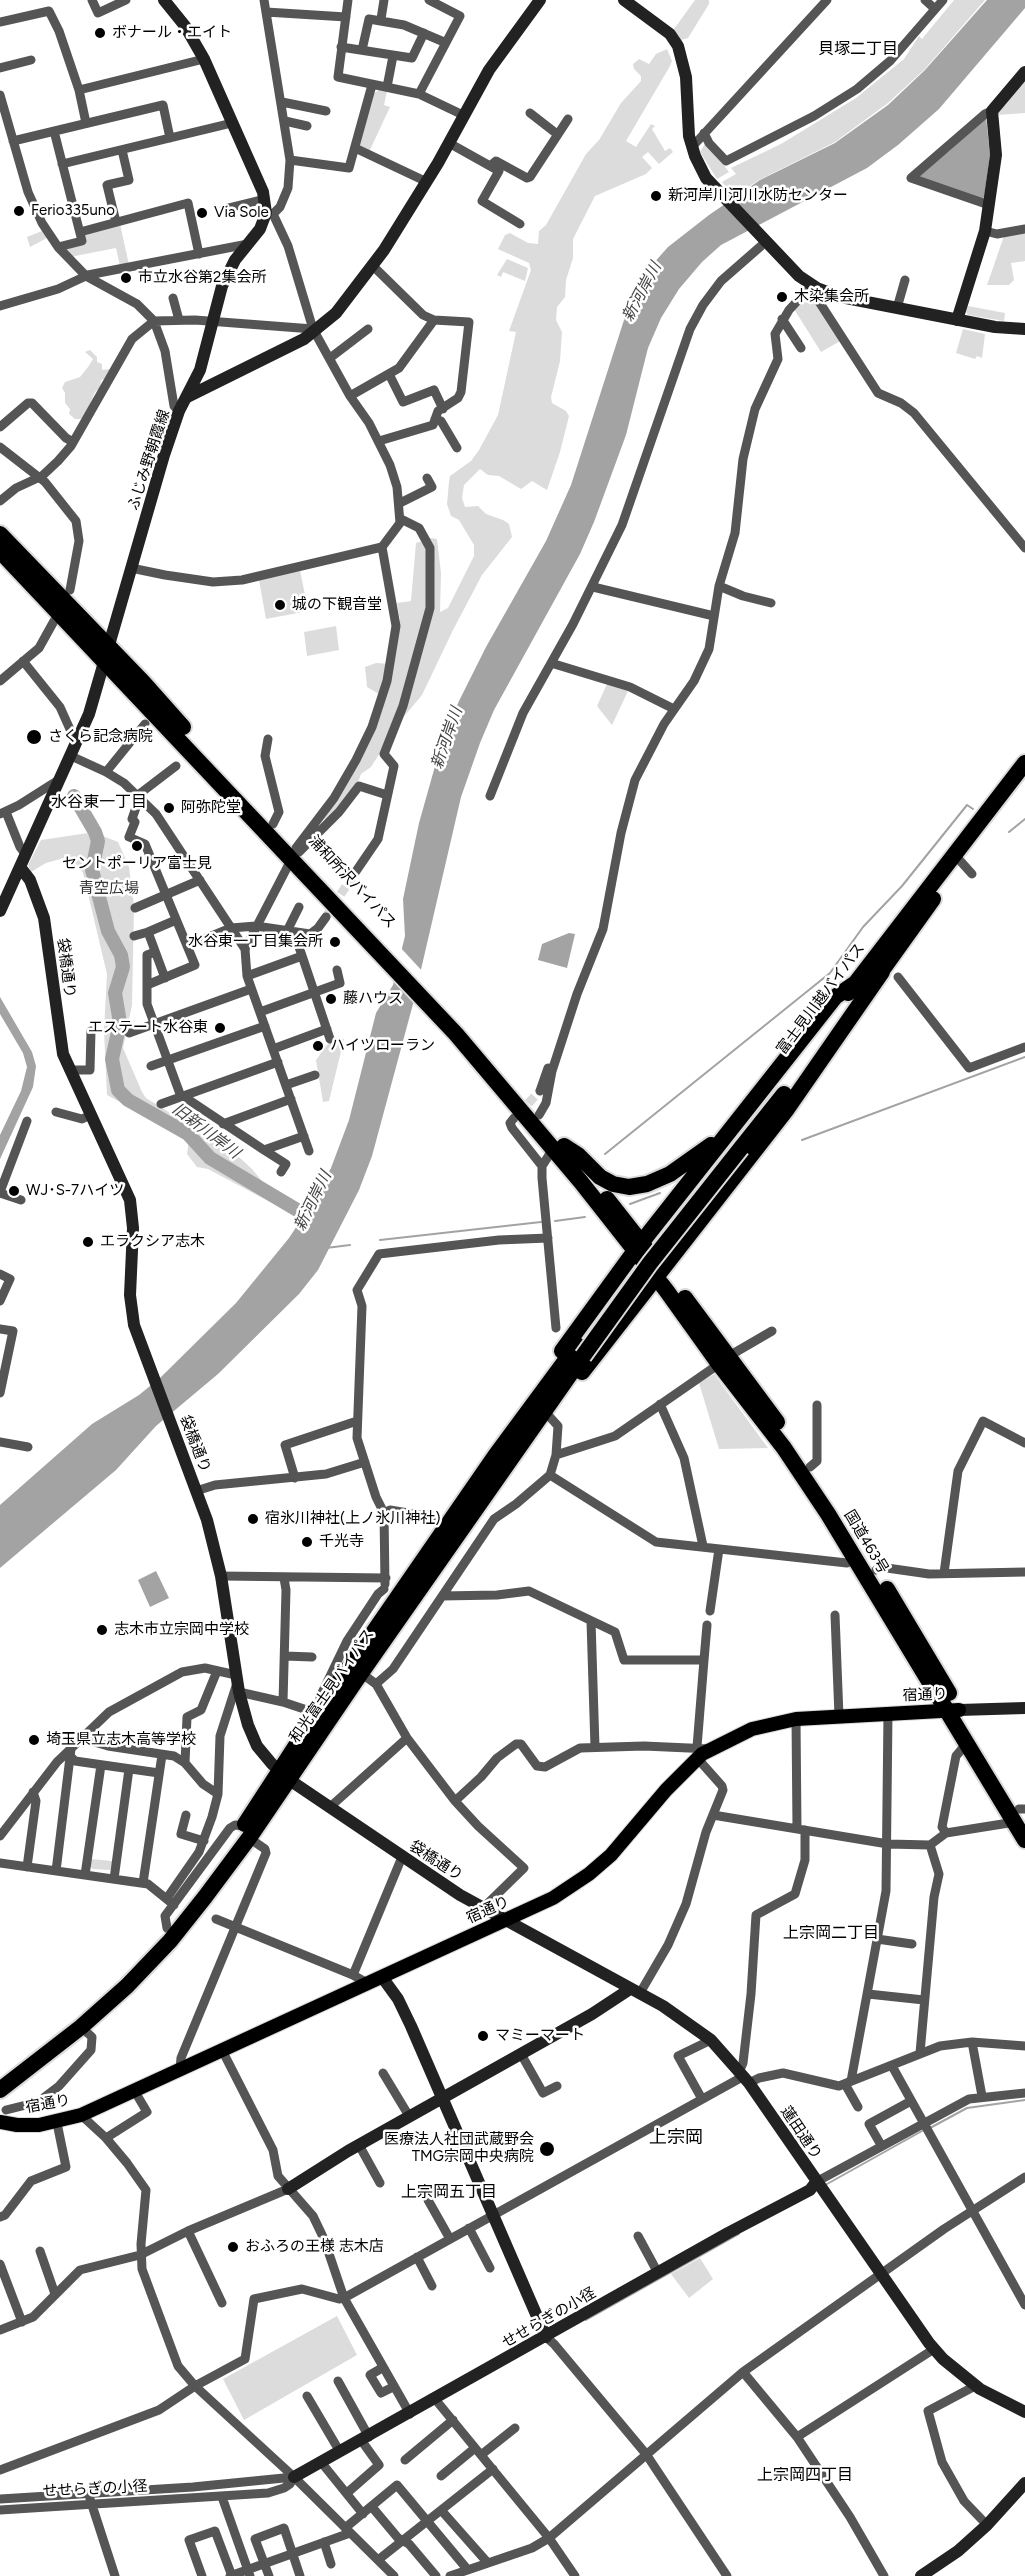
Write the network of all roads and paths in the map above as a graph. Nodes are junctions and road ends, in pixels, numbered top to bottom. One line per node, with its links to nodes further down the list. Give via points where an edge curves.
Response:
1 (92, 0): 2 (street, via 98,13)
2 (126, 0)
3 (164, 0): 23 (street)
4 (264, 0): 14 (street)
5 (348, 0): 15 (street)
6 (384, 0): 16 (street)
7 (429, 0): 19 (street, via 460,15)
8 (540, 0): 36 (street, via 489,70)
9 (624, 0): 50 (street, via 670,34 678,46 686,77)
10 (827, 0): 44 (street)
11 (925, 0): 13 (street)
12 (943, 0): 13 (street)
13 (935, 9): 44 (street, via 899,52 857,89 781,134 726,162)
14 (266, 12): 15 (street); 32 (street)
15 (346, 17): 20 (street)
16 (381, 20): 18 (street); 21 (street, via 367,20)
17 (0, 22): 29 (street, via 49,11)
18 (424, 33): 19 (street); 22 (street, via 412,58)
19 (444, 42): 30 (street)
20 (341, 47): 21 (street); 27 (street, via 337,76)
21 (362, 50): 22 (street)
22 (393, 56): 28 (street)
23 (204, 59): 29 (street); 40 (street)
24 (31, 60): 25 (street)
25 (0, 68)
26 (1025, 72): 34 (street)
27 (372, 85): 28 (street); 51 (street)
28 (387, 87): 30 (street)
29 (79, 90): 39 (street)
30 (419, 94): 36 (street)
31 (0, 95): 42 (street)
32 (282, 102): 33 (street); 38 (street)
33 (326, 111)
34 (992, 111): 58 (street, via 996,155); 58 (street, via 911,178)
35 (530, 113): 46 (street)
36 (463, 115): 49 (street)
37 (568, 119): 46 (street)
38 (285, 121): 41 (street); 53 (street)
39 (86, 123): 43 (street); 47 (street, via 162,105)
40 (232, 123): 47 (street); 57 (street)
41 (307, 126)
42 (10, 131): 45 (street); 48 (street)
43 (54, 131): 48 (street); 54 (street)
44 (704, 133): 50 (street)
45 (0, 134)
46 (557, 134): 55 (street, via 530,177 496,161)
47 (170, 138): 52 (street)
48 (14, 141): 68 (street, via 34,207)
49 (449, 143): 55 (street); 56 (street)
50 (692, 147): 66 (street, via 702,171)
51 (354, 148): 53 (street, via 349,168); 56 (street)
52 (122, 150): 54 (street); 61 (street, via 129,180 107,185)
53 (290, 160): 60 (street, via 288,188 280,207)
54 (62, 164): 65 (street)
55 (490, 166): 62 (street, via 498,171 483,204)
56 (427, 182): 70 (street)
57 (265, 199): 59 (street); 60 (street)
58 (989, 205): 64 (street)
59 (224, 209)
60 (270, 214): 67 (street, ふじみ野朝霞線); 85 (street, via 294,262)
61 (116, 222): 65 (street); 69 (street, via 188,203)
62 (520, 224)
63 (1025, 229): 64 (street, via 997,234)
64 (985, 231): 80 (street)
65 (80, 232): 68 (street, via 82,241)
66 (762, 243): 73 (street); 110 (street, via 722,281 696,316 630,507)
67 (248, 244): 69 (street); 82 (street, ふじみ野朝霞線, via 225,279)
68 (58, 247): 71 (street)
69 (199, 254): 71 (street)
70 (373, 266): 79 (street, via 423,315); 85 (street, via 344,304)
71 (86, 276): 75 (street, via 58,289); 81 (street, via 137,304)
72 (905, 280): 76 (street)
73 (814, 287): 76 (street, via 841,297); 77 (street, via 792,304); 106 (street, via 816,297 878,393 911,410)
74 (173, 298): 78 (street)
75 (0, 306)
76 (897, 308): 80 (street)
77 (782, 319): 86 (street); 109 (street, via 774,338 778,359 759,398 743,459 735,533)
78 (179, 320): 81 (street); 82 (street)
79 (434, 320): 88 (street, via 399,368); 91 (street, via 469,322 461,392)
80 (957, 320): 84 (street)
81 (154, 321): 92 (street, via 165,351 174,406); 96 (street, via 132,339)
82 (213, 321): 85 (street); 90 (street, ふじみ野朝霞線, via 207,348)
83 (368, 329): 87 (street)
84 (1024, 330)
85 (314, 331): 87 (street); 90 (street)
86 (801, 348)
87 (330, 358): 89 (street)
88 (389, 374): 89 (street); 91 (street, via 403,402 434,390)
89 (350, 396): 95 (street)
90 (187, 397): 92 (street, ふじみ野朝霞線)
91 (443, 409): 93 (street)
92 (179, 411): 108 (street, ふじみ野朝霞線)
93 (435, 419): 95 (street, via 433,425); 98 (street, via 441,421)
94 (0, 427): 96 (street, via 32,403)
95 (379, 441): 102 (street, via 395,478)
96 (73, 442): 99 (street)
97 (0, 447): 99 (street)
98 (457, 448)
99 (39, 477): 101 (street); 111 (street, via 78,526 80,541)
100 (427, 477): 102 (street, via 432,487)
101 (0, 501)
102 (400, 503): 103 (street)
103 (401, 519): 105 (street); 130 (street, via 419,528 430,548 430,608 403,706 384,753 394,766)
104 (0, 534): 115 (highway, 浦和所沢バイパス)
105 (382, 547): 108 (street, via 242,580 213,582); 134 (street, via 396,626 387,681 356,760)
106 (1025, 548)
107 (0, 551): 115 (highway, 浦和所沢バイパス)
108 (131, 567): 115 (street, ふじみ野朝霞線)
109 (718, 586): 112 (street); 113 (street)
110 (593, 587): 113 (street); 117 (street)
111 (70, 590)
112 (771, 603)
113 (714, 616): 119 (street, via 707,655)
114 (54, 621): 116 (street, via 39,648)
115 (106, 653): 121 (street, ふじみ野朝霞線); 133 (highway, 浦和所沢バイパス); 134 (highway, 浦和所沢バイパス)
116 (22, 661): 118 (street); 121 (street, via 60,707 73,736)
117 (551, 663): 119 (street, via 630,687); 131 (street, via 510,739)
118 (0, 681)
119 (674, 709): 167 (street, via 635,780 603,929)
120 (145, 724): 126 (street)
121 (79, 738): 123 (street, ふじみ野朝霞線)
122 (268, 739): 133 (street, via 265,756 279,812)
123 (71, 756): 126 (street); 127 (street, ふじみ野朝霞線)
124 (1025, 763): 136 (highway, 富士見川越バイパス)
125 (176, 766): 129 (street)
126 (106, 772): 129 (street)
127 (60, 779): 132 (street); 135 (street, ふじみ野朝霞線)
128 (1025, 779): 136 (highway, 富士見川越バイパス)
129 (139, 795): 138 (street, via 165,824); 140 (street, via 129,837 145,844)
130 (387, 795): 134 (street, via 359,786 339,812); 139 (street, via 378,839)
131 (490, 796)
132 (3, 813): 135 (street)
133 (273, 824): 134 (highway, 浦和所沢バイパス)
134 (296, 853): 146 (street); 163 (highway, 浦和所沢バイパス)
135 (26, 855): 137 (street, ふじみ野朝霞線)
136 (963, 864): 156 (highway, 富士見川越バイパス); 191 (highway, 富士見川越バイパス, via 854,984)
137 (20, 867): 143 (street, ふじみ野朝霞線); 177 (street, 袋橋通り, via 30,880 44,918 61,1042)
138 (200, 880): 140 (street); 147 (street)
139 (350, 880)
140 (166, 895): 142 (street); 145 (street)
141 (299, 907): 149 (street)
142 (135, 908)
143 (0, 911)
144 (326, 917): 149 (street, via 315,933)
145 (176, 920): 148 (street); 151 (street)
146 (256, 926): 147 (street); 149 (street); 152 (street)
147 (231, 928): 151 (street); 152 (street)
148 (148, 932): 150 (street); 153 (street)
149 (291, 932): 154 (street)
150 (134, 936)
151 (187, 945): 159 (street, via 195,965)
152 (245, 948): 157 (street)
153 (155, 952): 159 (street); 160 (street, via 147,956)
154 (302, 956): 157 (street); 162 (street)
155 (337, 970): 162 (street, via 340,983)
156 (882, 972): 191 (highway, 富士見川越バイパス); 200 (highway, via 781,1117)
157 (247, 976): 161 (street)
158 (898, 977): 172 (street, via 969,1068)
159 (165, 978): 160 (street)
160 (147, 986): 165 (street, via 147,1004)
161 (251, 989): 164 (street); 165 (street)
162 (315, 993): 164 (street); 168 (street)
163 (432, 1000): 186 (highway, 浦和所沢バイパス); 192 (highway, 浦和所沢バイパス)
164 (260, 1012): 166 (street)
165 (155, 1024): 170 (street); 174 (street)
166 (265, 1026): 173 (street); 174 (street)
167 (566, 1028): 180 (street, via 558,1037); 186 (street, via 546,1103)
168 (327, 1029): 171 (street); 173 (street)
169 (91, 1030): 177 (street, via 90,1070)
170 (129, 1033)
171 (330, 1039)
172 (1025, 1047)
173 (273, 1049): 175 (street)
174 (168, 1060): 176 (street); 181 (street)
175 (278, 1062): 179 (street); 181 (street)
176 (152, 1066)
177 (69, 1070): 185 (street, 袋橋通り)
178 (315, 1075): 179 (street)
179 (286, 1085): 182 (street)
180 (540, 1091)
181 (181, 1097): 183 (street); 189 (street)
182 (291, 1099): 189 (street); 190 (street)
183 (161, 1104)
184 (57, 1113): 185 (street, via 82,1119)
185 (91, 1115): 221 (street, 袋橋通り, via 130,1200 131,1311)
186 (539, 1115): 192 (highway, 浦和所沢バイパス)
187 (514, 1118): 195 (street, via 512,1128)
188 (27, 1121): 197 (street)
189 (223, 1124): 193 (street)
190 (304, 1136): 193 (street); 194 (street)
191 (732, 1144): 192 (highway, via 710,1145 670,1174 638,1186 620,1186 600,1177 578,1155); 200 (highway, 富士見川越バイパス, bridge)
192 (559, 1148): 195 (street); 200 (highway, 浦和所沢バイパス)
193 (264, 1150): 196 (street, via 286,1164)
194 (309, 1151)
195 (542, 1166): 199 (street)
196 (281, 1172)
197 (0, 1193): 198 (street)
198 (21, 1200)
199 (548, 1238): 203 (street); 212 (street, via 379,1254 357,1290 362,1306)
200 (648, 1260): 206 (highway, 和光富士見バイパス, bridge); 207 (highway, 国道463号); 211 (highway); 234 (highway, via 488,1452 451,1508)
201 (0, 1274): 202 (street, via 10,1279)
202 (0, 1301)
203 (556, 1328)
204 (0, 1329): 208 (street, via 13,1331)
205 (772, 1331): 207 (street)
206 (580, 1350): 224 (highway, 和光富士見バイパス); 234 (highway, 和光富士見バイパス, via 495,1456)
207 (724, 1360): 209 (street); 218 (highway, 国道463号); 227 (highway, 国道463号)
208 (1, 1388)
209 (660, 1404): 216 (street, via 615,1436); 225 (street, via 684,1458)
210 (817, 1406): 218 (street, via 817,1461)
211 (548, 1415): 216 (street, via 558,1426); 224 (highway, via 470,1525)
212 (357, 1421): 217 (street, via 357,1438); 220 (street, via 285,1445)
213 (0, 1442): 215 (street)
214 (1025, 1443): 230 (street, via 983,1421 958,1471)
215 (28, 1447)
216 (556, 1455): 219 (street)
217 (365, 1462): 220 (street, via 326,1474); 222 (street)
218 (810, 1467): 228 (highway, 国道463号)
219 (550, 1475): 225 (street, via 656,1542); 236 (street, via 494,1519)
220 (295, 1478): 221 (street, via 215,1485)
221 (196, 1491): 231 (street, 袋橋通り)
222 (384, 1513): 223 (street, via 390,1510); 233 (street)
223 (432, 1517)
224 (455, 1538): 245 (highway, 和光富士見バイパス)
225 (703, 1546): 226 (street)
226 (719, 1549): 227 (street, via 847,1563); 237 (street)
227 (855, 1558): 250 (highway, 国道463号)
228 (876, 1570): 230 (street, via 880,1567); 250 (highway, 国道463号)
229 (1025, 1572): 230 (street)
230 (944, 1573)
231 (221, 1576): 232 (street); 246 (street, 袋橋通り)
232 (284, 1578): 233 (street); 241 (street)
233 (386, 1578): 235 (street)
234 (411, 1581): 235 (highway, 和光富士見バイパス)
235 (391, 1594): 253 (highway, 和光富士見バイパス)
236 (442, 1596): 239 (street, via 529,1591); 247 (street, via 393,1669)
237 (711, 1611)
238 (836, 1615): 252 (street)
239 (591, 1621): 243 (street, via 615,1632 624,1660); 258 (street)
240 (707, 1625): 243 (street)
241 (285, 1656): 242 (street); 248 (street)
242 (312, 1657)
243 (704, 1660): 259 (street)
244 (217, 1671): 246 (street); 255 (street, via 205,1668 182,1672 109,1712); 262 (street, via 201,1710 187,1717)
245 (361, 1673): 247 (street); 266 (highway, 和光富士見バイパス)
246 (237, 1683): 248 (street); 266 (street, 袋橋通り, via 257,1746); 268 (street, via 220,1736)
247 (376, 1684): 256 (street)
248 (283, 1702): 253 (street)
249 (1025, 1708): 250 (street)
250 (953, 1711): 251 (main road, 宿通り); 257 (highway, 国道463号); 273 (highway, 国道463号)
251 (888, 1713): 252 (main road, 宿通り); 280 (street)
252 (839, 1716): 254 (main road, 宿通り)
253 (310, 1718): 266 (highway, 和光富士見バイパス)
254 (796, 1719): 259 (main road, 宿通り, via 752,1729); 274 (street)
255 (81, 1738): 260 (street); 261 (street)
256 (407, 1738): 269 (street); 270 (street)
257 (967, 1743): 273 (highway, 国道463号); 276 (street, via 956,1756 942,1827)
258 (595, 1747): 259 (street); 269 (street, via 580,1748 545,1767 537,1766 521,1744 516,1744)
259 (702, 1752): 272 (street, via 723,1790); 292 (main road, 宿通り, via 590,1874 553,1898)
260 (72, 1753): 263 (street, via 75,1761); 267 (street, via 57,1762); 285 (street)
261 (162, 1755): 262 (street); 265 (street)
262 (185, 1763): 268 (street)
263 (101, 1765): 264 (street); 286 (street)
264 (129, 1769): 265 (street); 287 (street)
265 (159, 1773): 288 (street)
266 (284, 1775): 270 (street, 袋橋通り); 275 (highway, 和光富士見バイパス)
267 (33, 1792): 277 (street); 284 (street, via 36,1801)
268 (218, 1794): 279 (street)
269 (456, 1801): 290 (street, via 478,1827 524,1868)
270 (330, 1807): 282 (street, 袋橋通り)
271 (186, 1815): 279 (street, via 181,1834)
272 (713, 1815): 274 (street); 299 (street, via 686,1904 668,1945)
273 (1021, 1815): 276 (street); 278 (highway, 国道463号)
274 (801, 1830): 280 (street); 312 (street, via 805,1860 795,1894 756,1915)
275 (246, 1832): 289 (street, via 235,1825 230,1828); 293 (street, via 266,1853); 294 (highway, 和光富士見バイパス); 302 (highway, 和光富士見バイパス, via 163,1948)
276 (946, 1833): 281 (street)
277 (0, 1836)
278 (1025, 1840)
279 (204, 1841): 289 (street)
280 (888, 1844): 281 (street); 295 (street, via 886,1892)
281 (930, 1845): 301 (street, via 939,1874)
282 (402, 1857): 290 (street, 袋橋通り); 297 (street)
283 (0, 1863): 284 (street)
284 (27, 1867): 285 (street)
285 (56, 1871): 286 (street)
286 (85, 1875): 287 (street)
287 (114, 1879): 288 (street)
288 (143, 1883): 289 (street, via 153,1886)
289 (170, 1902): 294 (street, via 165,1918)
290 (483, 1908): 292 (street, 袋橋通り)
291 (216, 1919): 293 (street)
292 (507, 1920): 298 (main road, 宿通り); 299 (street, 蓮田通り)
293 (236, 1924): 297 (street); 310 (street)
294 (167, 1928): 313 (highway, 和光富士見バイパス, via 107,1991)
295 (877, 1940): 296 (street); 300 (street)
296 (912, 1944)
297 (354, 1971): 298 (street)
298 (373, 1980): 306 (main road, 宿通り); 321 (street, via 402,2008)
299 (635, 1991): 303 (street, 蓮田通り); 308 (street)
300 (868, 1994): 301 (street); 314 (street)
301 (924, 2000): 307 (street)
302 (81, 2027): 316 (highway, 和光富士見バイパス); 325 (street, via 92,2037 91,2050 59,2086 38,2102)
303 (711, 2040): 312 (street, 蓮田通り); 320 (street, via 678,2056)
304 (972, 2042): 305 (street); 307 (street); 319 (street)
305 (1025, 2046)
306 (222, 2050): 310 (main road, 宿通り); 335 (street, via 273,2150 278,2176)
307 (920, 2053): 309 (street)
308 (521, 2054): 315 (street, via 543,2093); 321 (street)
309 (892, 2066): 314 (street); 322 (street)
310 (180, 2069): 317 (main road, 宿通り)
311 (383, 2073): 326 (street)
312 (744, 2076): 314 (street, via 759,2078 783,2073 826,2084); 320 (street); 333 (street, 蓮田通り)
313 (0, 2077)
314 (848, 2083): 323 (street)
315 (557, 2086)
316 (0, 2090)
317 (134, 2090): 324 (main road, 宿通り); 329 (street, via 147,2112)
318 (1025, 2093): 319 (street)
319 (982, 2096): 328 (street)
320 (702, 2099): 339 (street)
321 (439, 2100): 326 (street); 339 (street)
322 (911, 2101): 328 (street); 331 (street, via 869,2124)
323 (858, 2107)
324 (81, 2115): 327 (main road, 宿通り); 329 (street)
325 (3, 2116): 327 (main road, 宿通り, via 28,2126)
326 (409, 2116): 330 (street)
327 (57, 2122): 338 (street, via 66,2168 31,2181)
328 (923, 2123): 331 (street); 337 (street)
329 (106, 2138): 344 (street, via 146,2190)
330 (359, 2145): 334 (street); 335 (street)
331 (881, 2145): 333 (street)
332 (1025, 2176): 337 (street)
333 (816, 2182): 349 (street, せせらぎの小径, via 810,2190); 350 (street, 蓮田通り)
334 (381, 2183)
335 (288, 2189): 341 (street); 353 (street, via 313,2216)
336 (428, 2200): 343 (street)
337 (972, 2211): 350 (street); 355 (street)
338 (0, 2217)
339 (489, 2217): 340 (street); 358 (street)
340 (469, 2228): 343 (street); 348 (street)
341 (188, 2231): 344 (street); 354 (street)
342 (638, 2236): 349 (street)
343 (450, 2239): 345 (street)
344 (140, 2255): 352 (street, via 81,2270); 363 (street, via 146,2284 174,2359)
345 (417, 2257): 351 (street); 353 (street)
346 (0, 2264): 356 (street)
347 (32, 2264): 352 (street, via 41,2255)
348 (490, 2268)
349 (658, 2273): 358 (street, せせらぎの小径)
350 (881, 2276): 359 (street, 蓮田通り); 361 (street)
351 (432, 2286)
352 (55, 2294): 356 (street, via 33,2317)
353 (344, 2298): 360 (street); 363 (street, via 302,2289 254,2299 245,2359)
354 (222, 2303)
355 (1025, 2305)
356 (22, 2322): 357 (street)
357 (0, 2330)
358 (546, 2337): 367 (street, せせらぎの小径); 376 (street)
359 (934, 2349): 364 (street, 蓮田通り); 372 (street)
360 (382, 2368): 365 (street); 365 (street, via 370,2375 381,2393)
361 (743, 2372): 372 (street); 376 (street)
362 (338, 2381): 373 (street)
363 (195, 2386): 380 (street, via 152,2414); 382 (street)
364 (975, 2386): 368 (street, 蓮田通り); 395 (street, via 928,2411 942,2462 964,2501)
365 (393, 2387): 369 (street)
366 (306, 2396): 375 (street)
367 (438, 2402): 369 (street, せせらぎの小径); 370 (street)
368 (1025, 2412)
369 (410, 2414): 373 (street, せせらぎの小径)
370 (453, 2420): 374 (street); 377 (street)
371 (515, 2428): 374 (street)
372 (797, 2437): 417 (street)
373 (365, 2439): 375 (street, せせらぎの小径); 385 (street, via 379,2465)
374 (478, 2451): 379 (street); 381 (street)
375 (339, 2452): 378 (street, せせらぎの小径)
376 (646, 2454): 397 (street); 416 (street)
377 (405, 2460)
378 (321, 2462): 382 (street, せせらぎの小径); 385 (street)
379 (493, 2469): 392 (street); 397 (street)
380 (0, 2470)
381 (441, 2476)
382 (294, 2477): 384 (street, せせらぎの小径); 386 (street, せせらぎの小径, via 276,2492); 396 (street)
383 (1025, 2482): 395 (street)
384 (193, 2487): 388 (street, せせらぎの小径); 389 (street)
385 (347, 2493): 393 (street)
386 (222, 2497): 389 (street, せせらぎの小径); 406 (street)
387 (0, 2499): 388 (street, せせらぎの小径)
388 (90, 2499): 389 (street, せせらぎの小径); 391 (street, せせらぎの小径); 408 (street)
389 (193, 2499)
390 (372, 2507): 393 (street); 394 (street, via 397,2485); 398 (street)
391 (0, 2510)
392 (441, 2510): 394 (street); 402 (street)
393 (363, 2514): 396 (street)
394 (427, 2521): 398 (street); 405 (street)
395 (987, 2525): 418 (street)
396 (348, 2530): 399 (street); 401 (street)
397 (549, 2538): 402 (street, via 532,2548); 415 (street)
398 (403, 2541): 401 (street); 413 (street)
399 (324, 2542): 400 (street); 404 (street)
400 (292, 2553): 403 (street); 403 (street, via 284,2528 255,2539); 412 (street)
401 (378, 2560): 407 (street)
402 (487, 2562): 405 (street)
403 (264, 2564): 406 (street); 411 (street)
404 (331, 2564)
405 (467, 2569): 414 (street)
406 (249, 2573): 410 (street)
407 (392, 2575)
408 (115, 2576)
409 (202, 2576): 410 (street, via 189,2540 215,2531)
410 (231, 2576)
411 (269, 2576)
412 (300, 2576)
413 (436, 2576)
414 (450, 2576)
415 (574, 2576)
416 (727, 2576)
417 (884, 2576)
418 (921, 2576)

